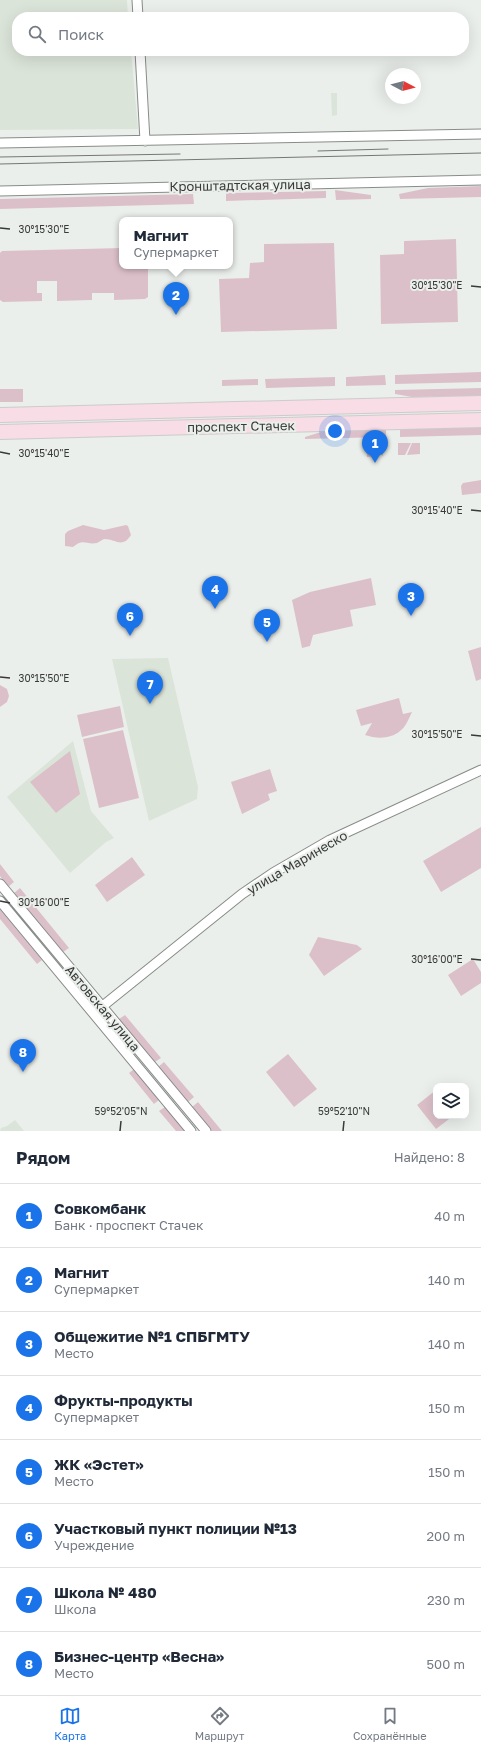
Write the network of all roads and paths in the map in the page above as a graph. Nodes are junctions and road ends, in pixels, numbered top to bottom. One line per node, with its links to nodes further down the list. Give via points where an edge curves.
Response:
1 (137, 0): 2 (street)
2 (138, 12)
3 (140, 56): 5 (street)
4 (481, 134): 5 (street)
5 (145, 141): 6 (street)
6 (0, 143)
7 (481, 180): 8 (street, Кронштадтская улица)
8 (0, 191)
9 (481, 403): 10 (main road, проспект Стачек)
10 (0, 414)
11 (481, 420): 12 (main road, проспект Стачек)
12 (0, 432)
13 (481, 770): 16 (street, улица Маринеско, via 330,840 273,873 242,894)
14 (0, 884): 16 (street, Автовская улица)
15 (0, 901): 17 (street, Автовская улица)
16 (102, 1007): 17 (street, улица Маринеско); 19 (street, Автовская улица)
17 (94, 1013): 18 (street, Автовская улица)
18 (191, 1131)
19 (206, 1131)

